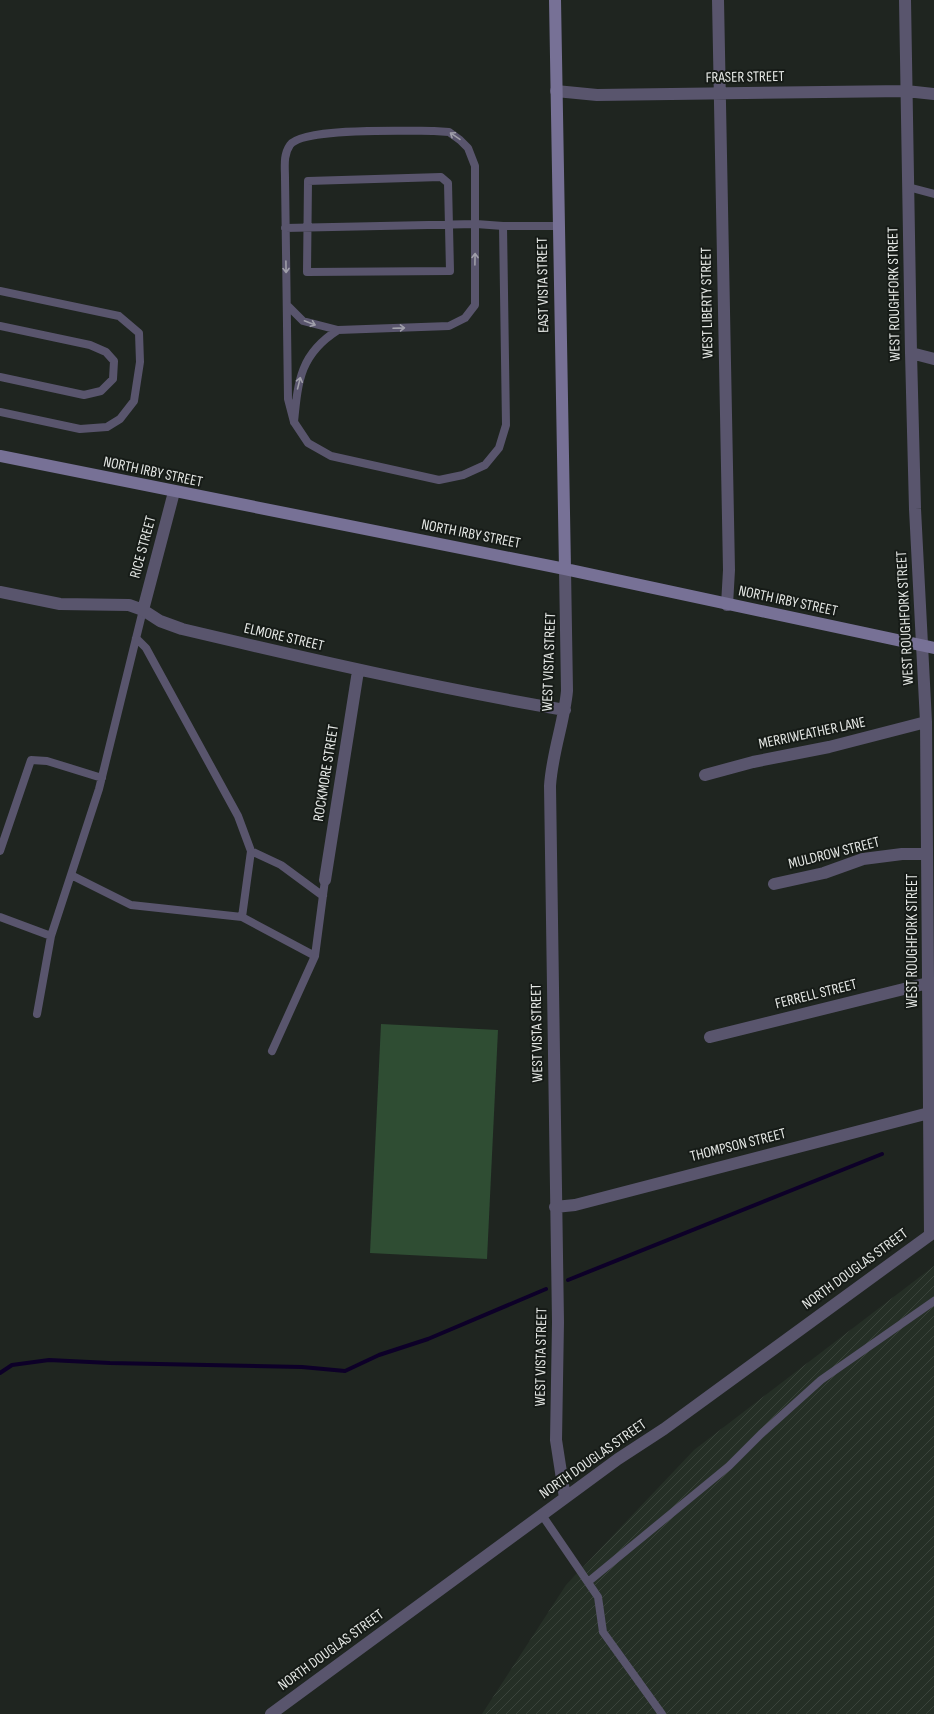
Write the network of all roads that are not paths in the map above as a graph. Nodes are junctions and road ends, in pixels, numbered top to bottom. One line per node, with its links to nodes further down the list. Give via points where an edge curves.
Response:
1 (555, 0): 4 (main road, EAST VISTA STREET)
2 (718, 0): 6 (street, WEST LIBERTY STREET)
3 (905, 0): 5 (street, WEST ROUGHFORK STREET)
4 (556, 91): 6 (street, FRASER STREET, via 597,95); 13 (main road, EAST VISTA STREET)
5 (906, 91): 6 (street, FRASER STREET); 7 (street, FRASER STREET); 8 (street, WEST ROUGHFORK STREET)
6 (719, 94): 29 (street, WEST LIBERTY STREET, via 729,570)
7 (934, 94)
8 (908, 187): 9 (lane); 20 (street, WEST ROUGHFORK STREET)
9 (934, 194)
10 (476, 224): 11 (lane); 12 (lane); 14 (lane, one-way to 14, via 476,166 468,148 449,132 323,133 301,137 290,144 286,154); 19 (lane, one-way to 10, via 449,326 466,318 475,304)
11 (450, 225): 15 (lane); 15 (lane, via 448,183 441,177 308,181); 15 (lane, via 450,271 307,272)
12 (503, 226): 13 (lane); 24 (lane, via 506,425 499,448 485,465 463,476 439,480 331,456 308,443)
13 (558, 226): 27 (main road, EAST VISTA STREET)
14 (285, 228): 15 (lane); 17 (lane, one-way to 17)
15 (306, 228)
16 (0, 291): 23 (lane, via 119,316 139,334 140,362 134,401 120,419 107,427 80,429)
17 (287, 306): 19 (lane, one-way to 19, via 303,321 318,327); 24 (lane, via 288,399)
18 (0, 326): 22 (lane, via 90,345 106,352 114,361 113,379 102,391 84,395)
19 (338, 330): 24 (lane, one-way to 19, via 297,389 312,351)
20 (911, 353): 21 (street); 32 (street, WEST ROUGHFORK STREET)
21 (934, 359)
22 (0, 377)
23 (0, 412)
24 (294, 422)
25 (0, 456): 26 (main road, NORTH IRBY STREET)
26 (174, 492): 27 (main road, NORTH IRBY STREET); 30 (street, RICE STREET)
27 (565, 569): 29 (main road, NORTH IRBY STREET); 35 (street, WEST VISTA STREET)
28 (0, 592): 30 (street, ELMORE STREET, via 60,604 129,605)
29 (727, 605): 32 (main road, NORTH IRBY STREET)
30 (143, 610): 31 (lane); 34 (street, ELMORE STREET, via 170,625)
31 (136, 638): 38 (lane); 39 (lane, via 146,648 234,809)
32 (922, 646): 33 (main road, NORTH IRBY STREET); 36 (street, WEST ROUGHFORK STREET)
33 (934, 648)
34 (358, 671): 35 (street, ELMORE STREET); 43 (street, ROCKMORE STREET)
35 (565, 710): 56 (street, WEST VISTA STREET, via 554,753 550,786)
36 (926, 722): 37 (street, MERRIWEATHER LANE, via 829,748 753,762); 41 (street, WEST ROUGHFORK STREET)
37 (704, 775)
38 (102, 778): 40 (lane, via 47,761 31,760); 42 (lane)
39 (251, 851): 45 (lane, via 281,865); 48 (lane)
40 (0, 852)
41 (927, 854): 44 (street, MULDROW STREET, via 863,859 824,873); 46 (street, WEST ROUGHFORK STREET)
42 (71, 875): 48 (lane, via 130,905); 49 (lane)
43 (325, 880): 45 (lane)
44 (774, 884)
45 (323, 896): 50 (lane)
46 (931, 901): 51 (street, WEST ROUGHFORK STREET)
47 (0, 917): 49 (lane)
48 (242, 917): 50 (lane)
49 (51, 936): 52 (lane)
50 (315, 956): 54 (lane)
51 (928, 983): 53 (street, FERRELL STREET); 55 (street, WEST ROUGHFORK STREET)
52 (36, 1014)
53 (710, 1037)
54 (272, 1051)
55 (929, 1113): 56 (street, THOMPSON STREET, via 575,1205); 57 (street, WEST ROUGHFORK STREET)
56 (555, 1207): 59 (street, WEST VISTA STREET, via 558,1322 556,1440)
57 (932, 1233): 59 (street, NORTH DOUGLAS STREET)
58 (934, 1302): 61 (lane, via 821,1380 729,1466)
59 (565, 1498): 60 (street, NORTH DOUGLAS STREET)
60 (542, 1515): 61 (lane); 62 (street, NORTH DOUGLAS STREET)
61 (588, 1582): 63 (lane, via 598,1597 603,1632)
62 (271, 1714)
63 (662, 1714)

